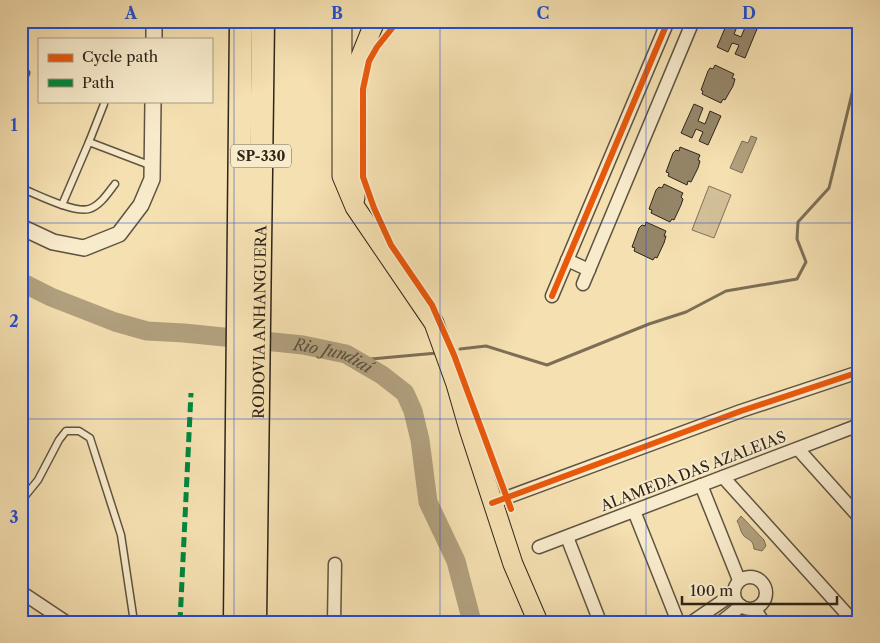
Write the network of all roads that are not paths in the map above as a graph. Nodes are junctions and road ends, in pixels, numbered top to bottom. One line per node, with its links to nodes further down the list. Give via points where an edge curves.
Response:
1 (154, 21): 8 (street)
2 (240, 21): 24 (highway, RODOVIA ANHANGUERA / SP-330)
3 (263, 21): 24 (highway, RODOVIA ANHANGUERA / SP-330)
4 (375, 21): 9 (main road)
5 (668, 21): 21 (street)
6 (694, 21): 22 (street)
7 (342, 24): 9 (main road, via 354,37); 14 (main road)
8 (154, 38)
9 (367, 40): 14 (main road, via 357,66)
10 (26, 73): 11 (lane)
11 (21, 83)
12 (153, 102): 16 (street)
13 (104, 104): 15 (lane)
14 (349, 106): 32 (main road, via 355,207 434,323)
15 (88, 142): 16 (lane); 19 (lane)
16 (152, 166): 20 (street, via 152,179 141,205 120,234 84,248 54,242)
17 (115, 184): 19 (lane, via 88,210)
18 (28, 191): 19 (lane)
19 (62, 205)
20 (21, 227)
21 (567, 260): 22 (street); 25 (street)
22 (589, 270): 23 (street)
23 (583, 284)
24 (248, 290): 45 (highway, RODOVIA ANHANGUERA / SP-330, via 237,380); 46 (highway, RODOVIA ANHANGUERA / SP-330, via 259,384)
25 (552, 296)
26 (859, 372): 32 (street, via 741,411)
27 (859, 425): 28 (street, ALAMEDA DAS AZALEIAS)
28 (798, 449): 29 (street, ALAMEDA DAS AZALEIAS); 34 (street)
29 (723, 477): 30 (street, ALAMEDA DAS AZALEIAS); 54 (street)
30 (701, 485): 33 (street, ALAMEDA DAS AZALEIAS); 38 (street)
31 (21, 501): 44 (lane, via 38,480 66,431 79,431 90,438 121,534)
32 (492, 503): 48 (main road)
33 (634, 510): 35 (street, ALAMEDA DAS AZALEIAS); 50 (street)
34 (859, 517)
35 (567, 537): 36 (street, ALAMEDA DAS AZALEIAS); 49 (street)
36 (540, 547)
37 (335, 564): 47 (street)
38 (739, 580): 40 (street); 42 (street, via 754,577 763,583 766,598)
39 (21, 592): 43 (street)
40 (733, 594): 41 (street); 51 (street)
41 (740, 606): 42 (street); 52 (street)
42 (755, 609): 53 (street)
43 (66, 622)
44 (134, 622)
45 (235, 622)
46 (255, 622)
47 (334, 622)
48 (538, 622)
49 (600, 622)
50 (678, 622)
51 (692, 622)
52 (721, 622)
53 (763, 622)
54 (854, 622)

